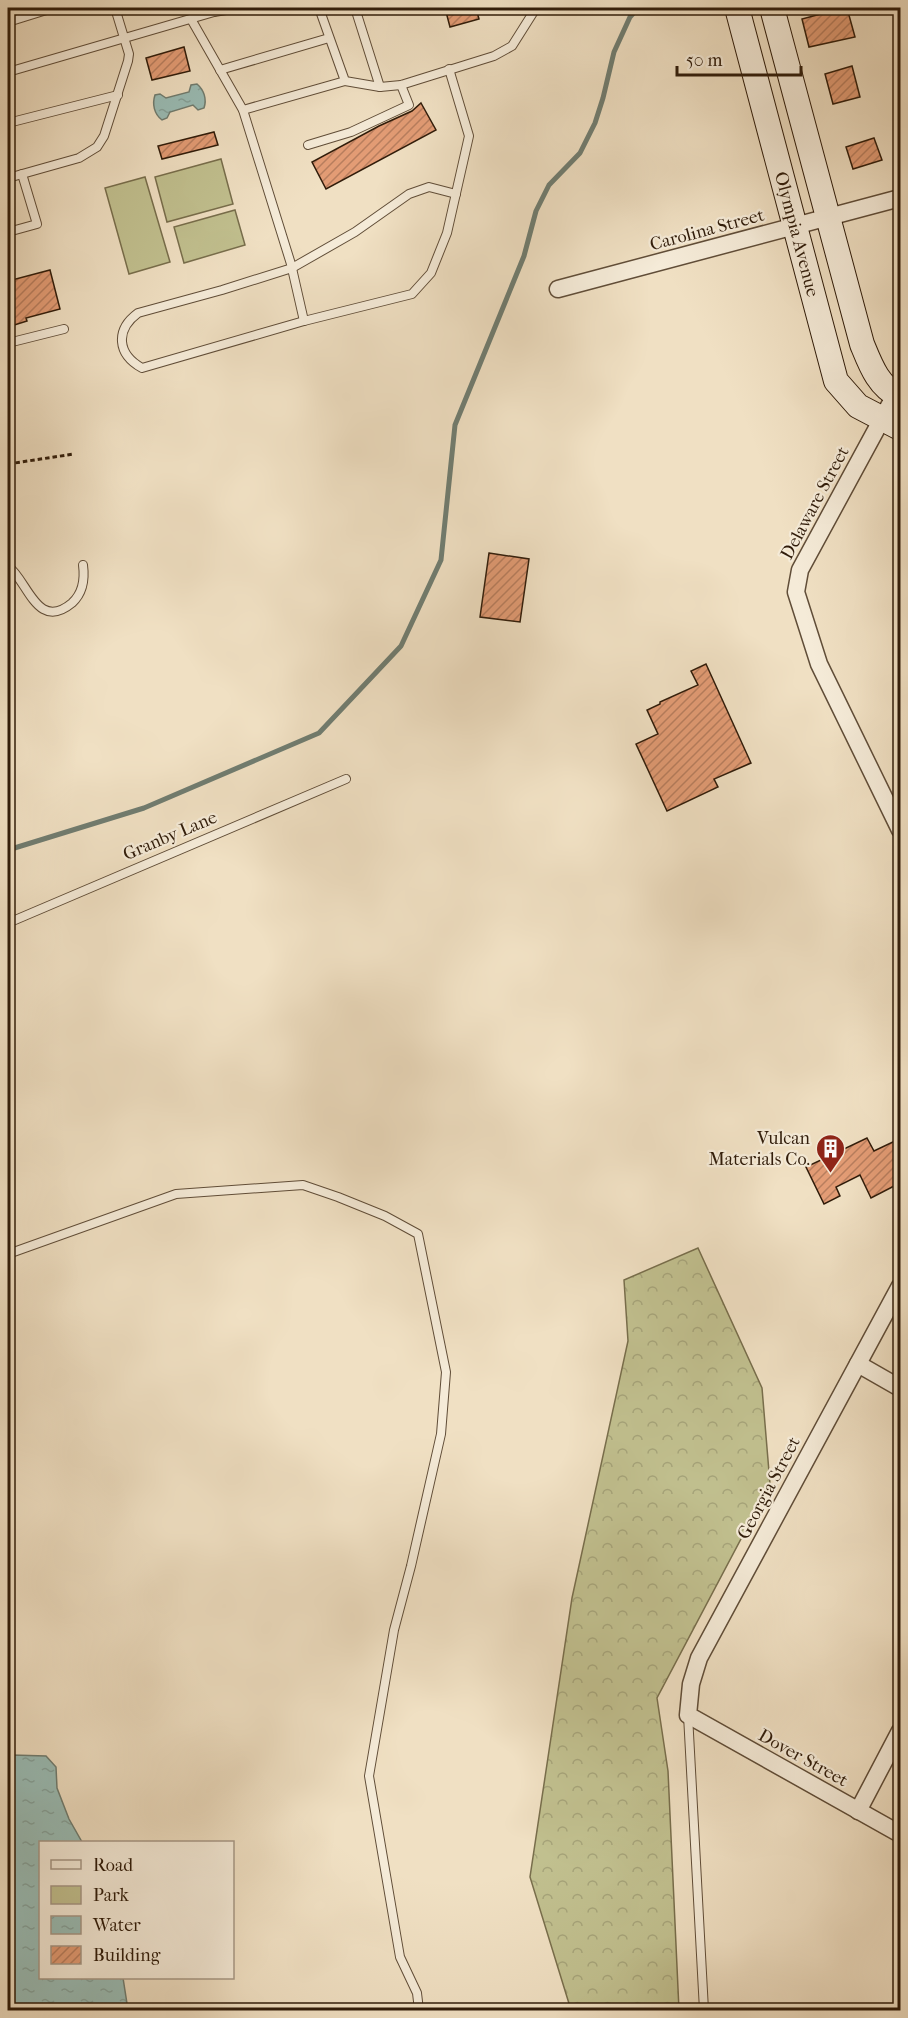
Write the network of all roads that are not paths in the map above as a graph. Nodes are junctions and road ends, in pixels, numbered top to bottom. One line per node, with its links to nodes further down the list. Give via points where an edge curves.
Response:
1 (53, 8): 11 (lane)
2 (115, 8): 12 (lane)
3 (238, 8): 9 (lane)
4 (319, 8): 13 (lane)
5 (355, 8): 19 (lane)
6 (536, 8): 14 (lane, via 512,46 494,56)
7 (737, 8): 29 (main road, Olympia Avenue)
8 (772, 8): 28 (main road, Olympia Avenue)
9 (213, 10): 10 (lane)
10 (191, 19): 12 (lane); 15 (lane)
11 (8, 22)
12 (125, 38): 16 (lane); 20 (lane, via 129,54)
13 (329, 38): 15 (lane); 17 (lane)
14 (449, 69): 18 (lane); 26 (lane, via 469,136)
15 (220, 70): 21 (lane)
16 (8, 72)
17 (345, 81): 19 (lane); 21 (lane)
18 (401, 85): 19 (lane); 23 (lane, via 408,105 351,132)
19 (380, 87)
20 (118, 95): 22 (lane); 24 (lane, via 97,147 79,158)
21 (243, 110): 31 (lane)
22 (8, 123)
23 (308, 145)
24 (22, 174): 25 (lane); 30 (lane, via 37,224)
25 (8, 178)
26 (456, 194): 31 (lane, via 429,187 409,194 355,232); 33 (lane, via 447,233 431,273 412,294)
27 (900, 198): 28 (street, Carolina Street)
28 (829, 218): 29 (street, Carolina Street); 36 (main road, Olympia Avenue, via 862,344 875,375)
29 (795, 227): 32 (street, Carolina Street); 37 (main road, Olympia Avenue, via 836,381 858,406)
30 (8, 232)
31 (292, 268): 33 (lane); 33 (lane, via 138,313 124,326 122,339 130,361 142,368)
32 (558, 289)
33 (304, 321)
34 (64, 329): 35 (lane)
35 (8, 344)
36 (898, 396): 37 (street, Delaware Street)
37 (891, 423): 41 (street, Delaware Street, via 800,570 796,592 819,663)
38 (83, 565): 39 (lane, via 85,580 77,598 64,610 47,611 36,605)
39 (8, 566)
40 (346, 778): 42 (lane, Granby Lane)
41 (900, 830)
42 (8, 923)
43 (8, 1254): 51 (lane, via 176,1194 303,1185 385,1216 418,1234 446,1372 441,1434 394,1630 369,1776 400,1957 417,1993)
44 (900, 1286): 45 (street, Georgia Street)
45 (858, 1365): 46 (street); 47 (street, Georgia Street, via 699,1658)
46 (900, 1388)
47 (687, 1715): 49 (street, Dover Street); 52 (lane)
48 (900, 1731): 49 (street)
49 (858, 1811): 50 (street, Dover Street)
50 (900, 1834)
51 (419, 2010)
52 (704, 2010)

